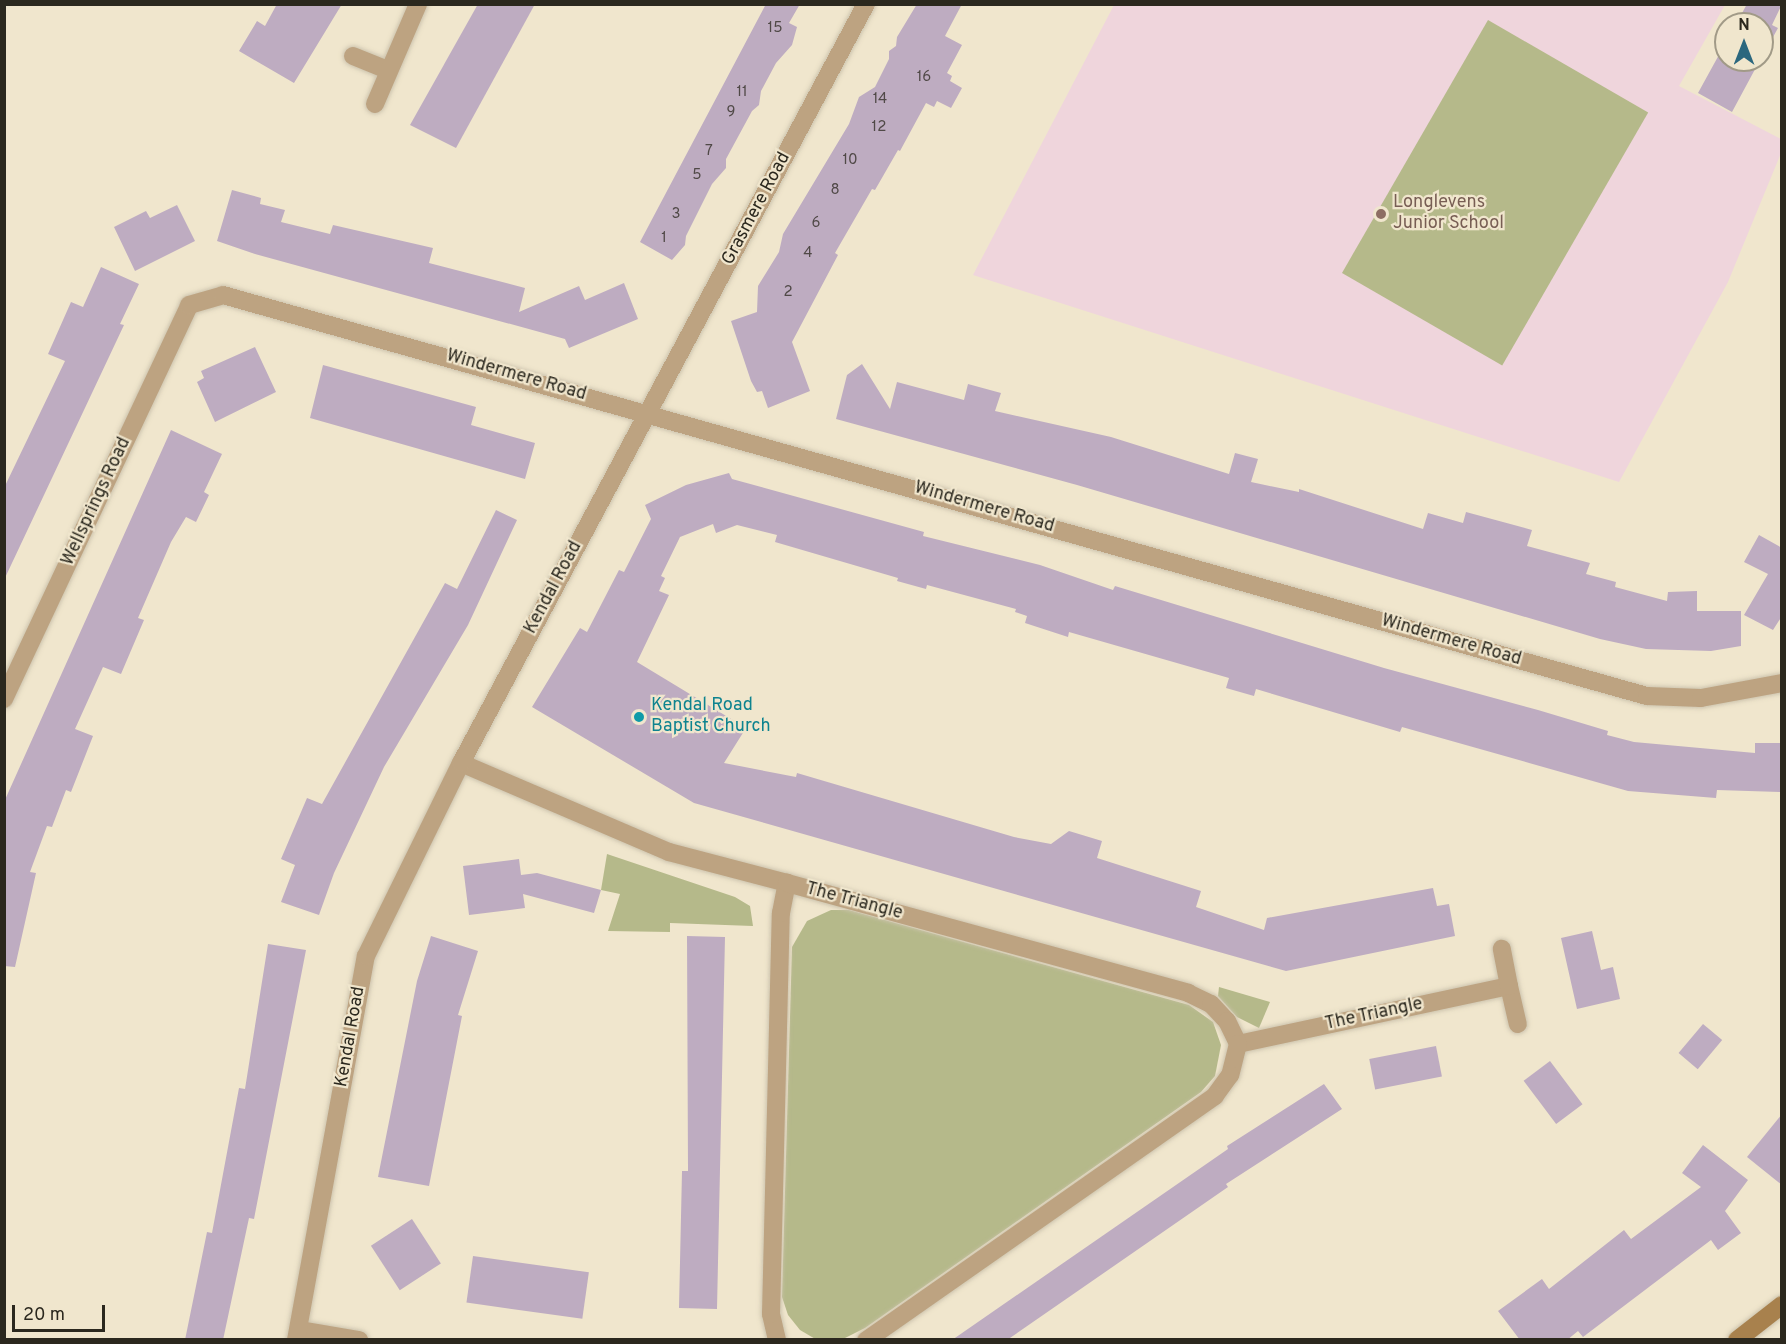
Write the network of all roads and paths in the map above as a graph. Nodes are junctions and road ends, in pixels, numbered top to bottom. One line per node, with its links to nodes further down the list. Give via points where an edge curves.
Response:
1 (418, 4): 4 (street)
2 (866, 4): 7 (street, Grasmere Road)
3 (353, 57): 4 (street)
4 (387, 70): 5 (street)
5 (375, 104)
6 (189, 305): 7 (street, Windermere Road, via 223,295); 9 (street, Wellsprings Road)
7 (648, 413): 8 (street, Windermere Road, via 1647,696 1701,698); 10 (street, Kendal Road)
8 (1782, 683)
9 (4, 699)
10 (461, 763): 11 (street, via 669,852); 17 (street, Kendal Road, via 366,956)
11 (787, 883): 15 (street, The Triangle, via 1188,993 1211,1004 1227,1021); 19 (street, The Triangle, via 781,913 771,1314)
12 (1502, 949): 13 (street)
13 (1509, 986): 14 (street); 15 (street, The Triangle)
14 (1518, 1024)
15 (1238, 1044): 20 (street, via 1230,1075 1215,1096)
16 (1782, 1305): 21 (main road)
17 (297, 1335): 18 (street, Kendal Road)
18 (359, 1340)
19 (777, 1340)
20 (866, 1340)
21 (1737, 1340)

